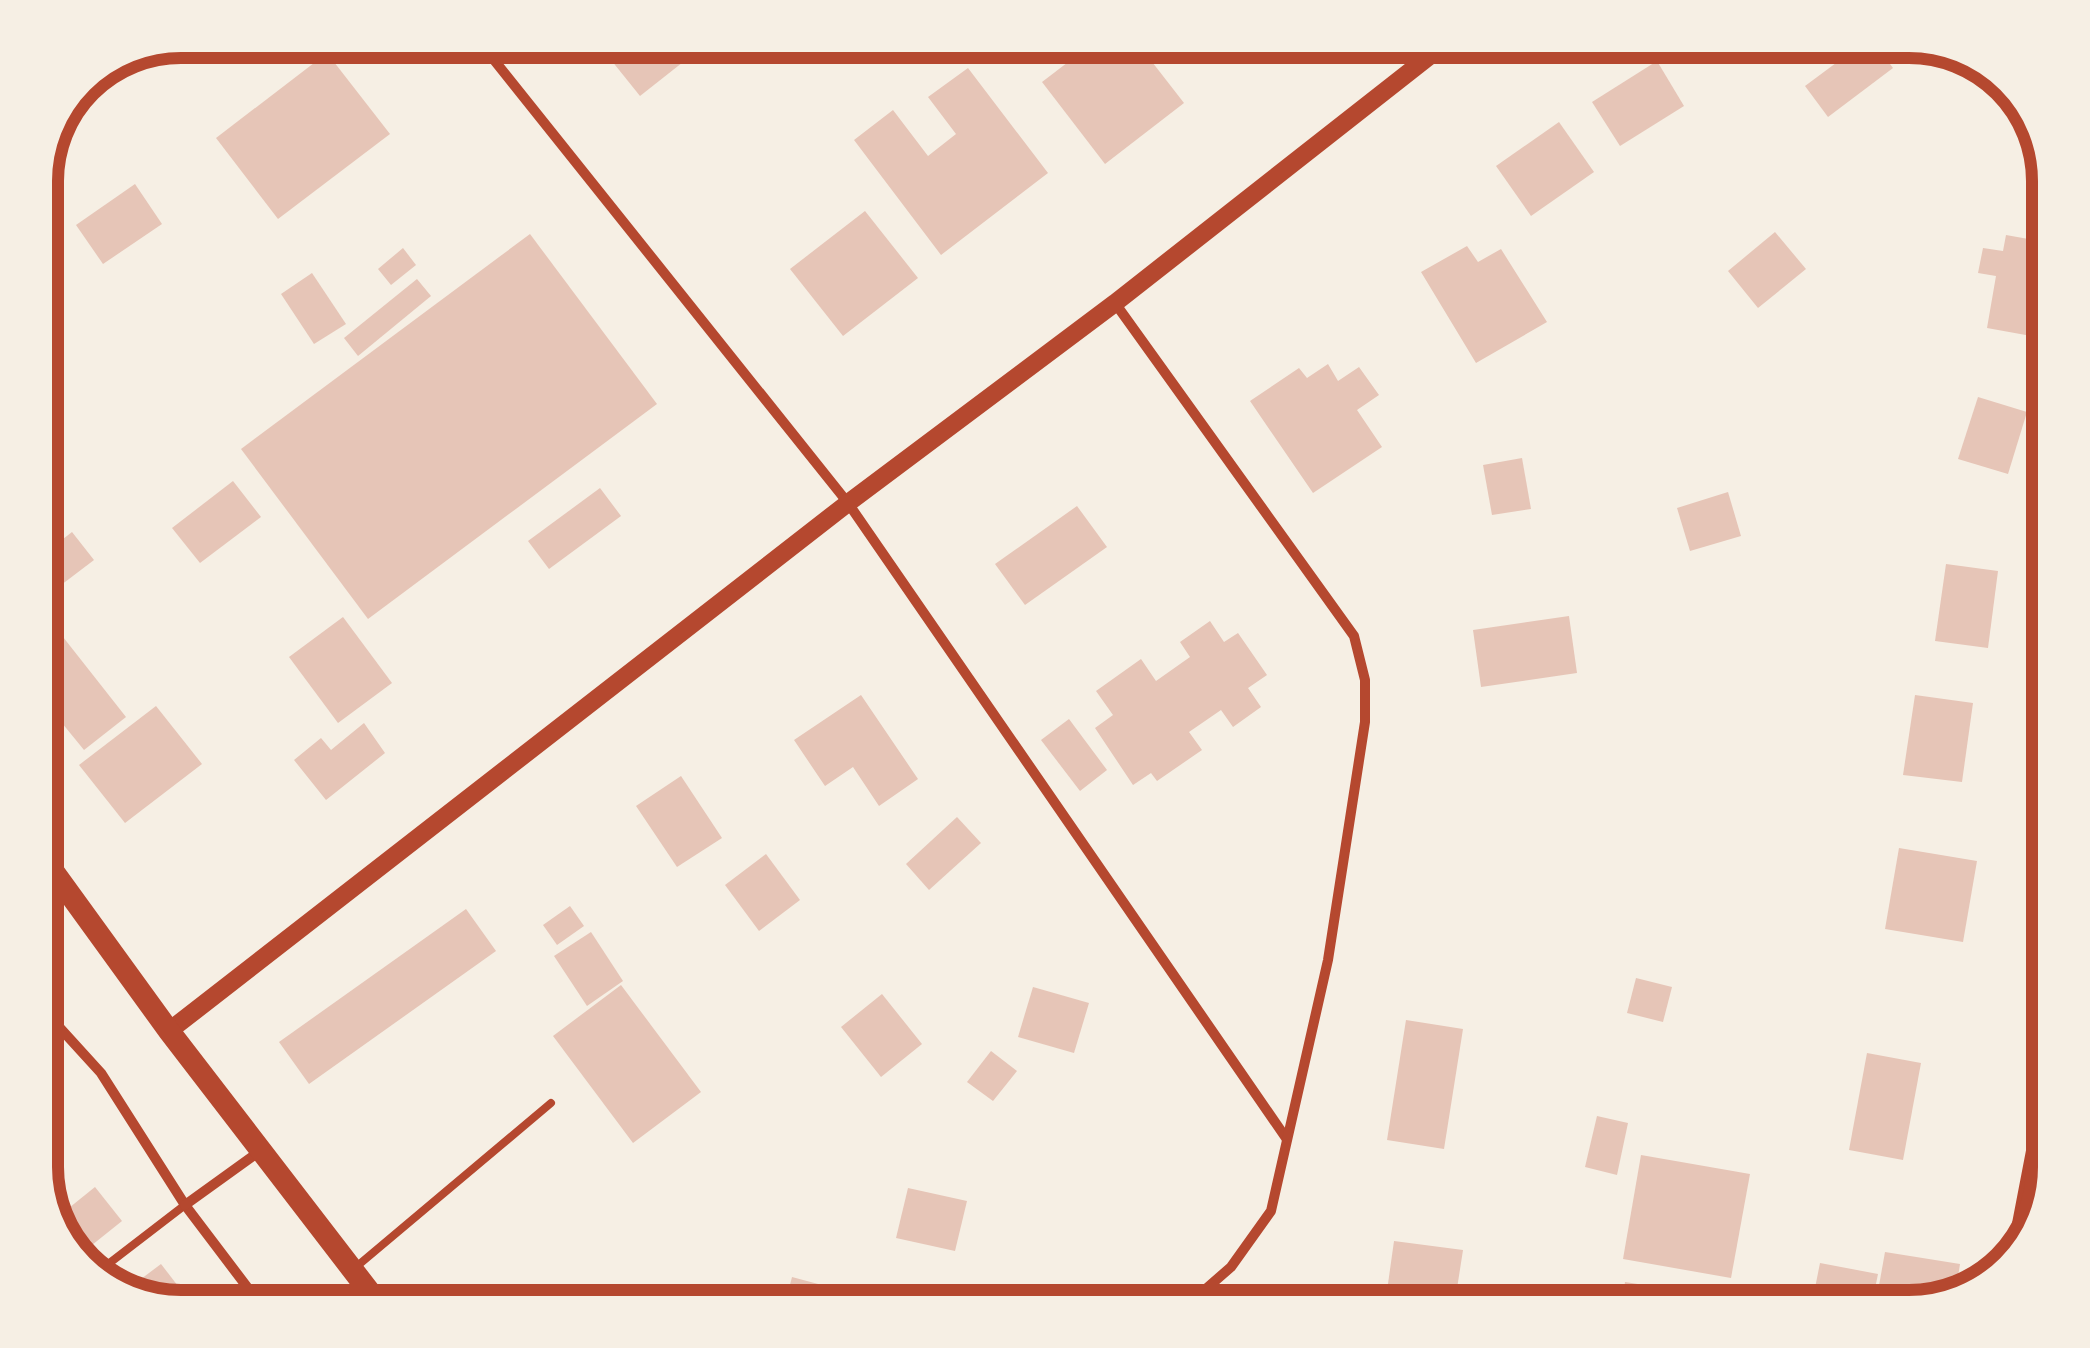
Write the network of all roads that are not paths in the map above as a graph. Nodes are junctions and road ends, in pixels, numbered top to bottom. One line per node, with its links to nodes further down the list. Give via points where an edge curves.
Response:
1 (492, 58): 4 (street)
2 (1427, 58): 3 (street)
3 (1115, 304): 4 (street); 9 (street, via 1354,636 1365,680 1365,722 1328,960)
4 (848, 503): 7 (street); 9 (street)
5 (58, 878): 7 (highway)
6 (58, 1026): 12 (street, via 101,1073)
7 (169, 1031): 11 (highway)
8 (551, 1103): 15 (lane)
9 (1286, 1138): 18 (street, via 1270,1211 1230,1267)
10 (2032, 1146): 13 (street)
11 (260, 1151): 12 (street); 15 (highway)
12 (185, 1205): 14 (lane); 16 (street)
13 (2016, 1229)
14 (106, 1265)
15 (353, 1270): 17 (highway)
16 (250, 1290)
17 (368, 1290)
18 (1204, 1290)

